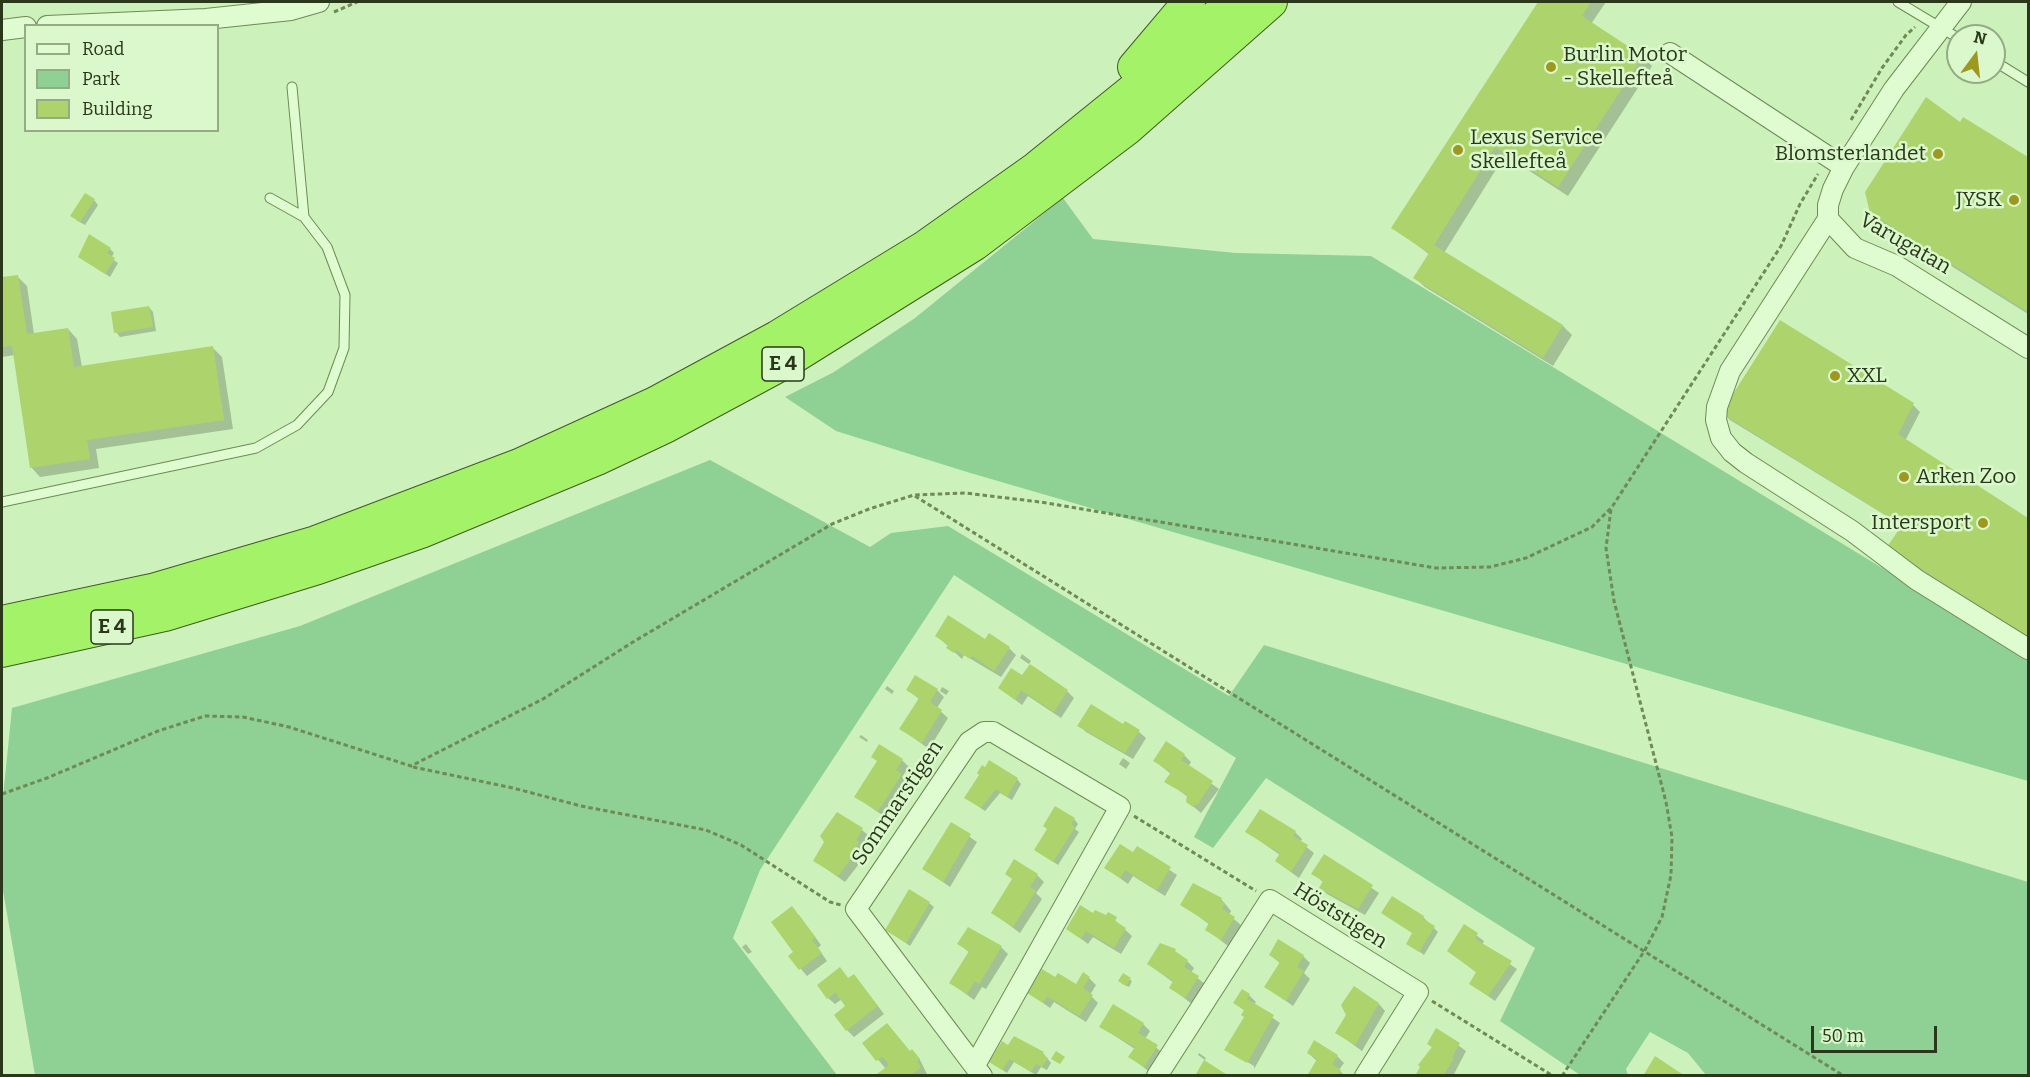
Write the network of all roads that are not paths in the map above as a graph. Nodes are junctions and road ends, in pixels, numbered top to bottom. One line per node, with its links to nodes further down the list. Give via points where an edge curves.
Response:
1 (319, 2): 8 (street, via 291,10 206,19)
2 (1189, 2): 17 (highway, via 1147,53)
3 (1232, 2): 17 (highway, E 4, via 1140,84)
4 (1271, 2): 25 (highway, E 4, via 1127,129 975,244 786,362 667,426 421,532 318,568 165,615)
5 (1898, 2): 7 (lane)
6 (1960, 2): 7 (street, Varugatan)
7 (1932, 23): 11 (lane); 16 (street, Varugatan, via 1894,88)
8 (92, 24)
9 (24, 27): 10 (street)
10 (2, 30)
11 (1946, 31)
12 (1670, 53): 16 (street)
13 (2006, 68): 14 (lane)
14 (2028, 82)
15 (291, 87): 19 (lane)
16 (1837, 162): 20 (street, Varugatan)
17 (1036, 168): 23 (highway, E 4, via 923,248 777,337 655,403 519,465 245,565 152,590)
18 (270, 198): 19 (lane)
19 (304, 217): 22 (lane, via 327,247 345,296 344,348 328,392 297,425 256,448)
20 (1828, 219): 21 (street, Varugatan, via 1855,248 1897,266); 24 (street, via 1730,371 1717,407 1721,438 1746,463 1851,531 1917,580)
21 (2028, 348)
22 (2, 502)
23 (2, 622)
24 (2028, 649)
25 (2, 651)
26 (978, 1070): 26 (street, Sommarstigen, via 1120,807 993,732 984,732 969,742 856,909)
27 (1157, 1076): 28 (street, Höststigen, via 1270,900 1418,992)
28 (1365, 1076)

